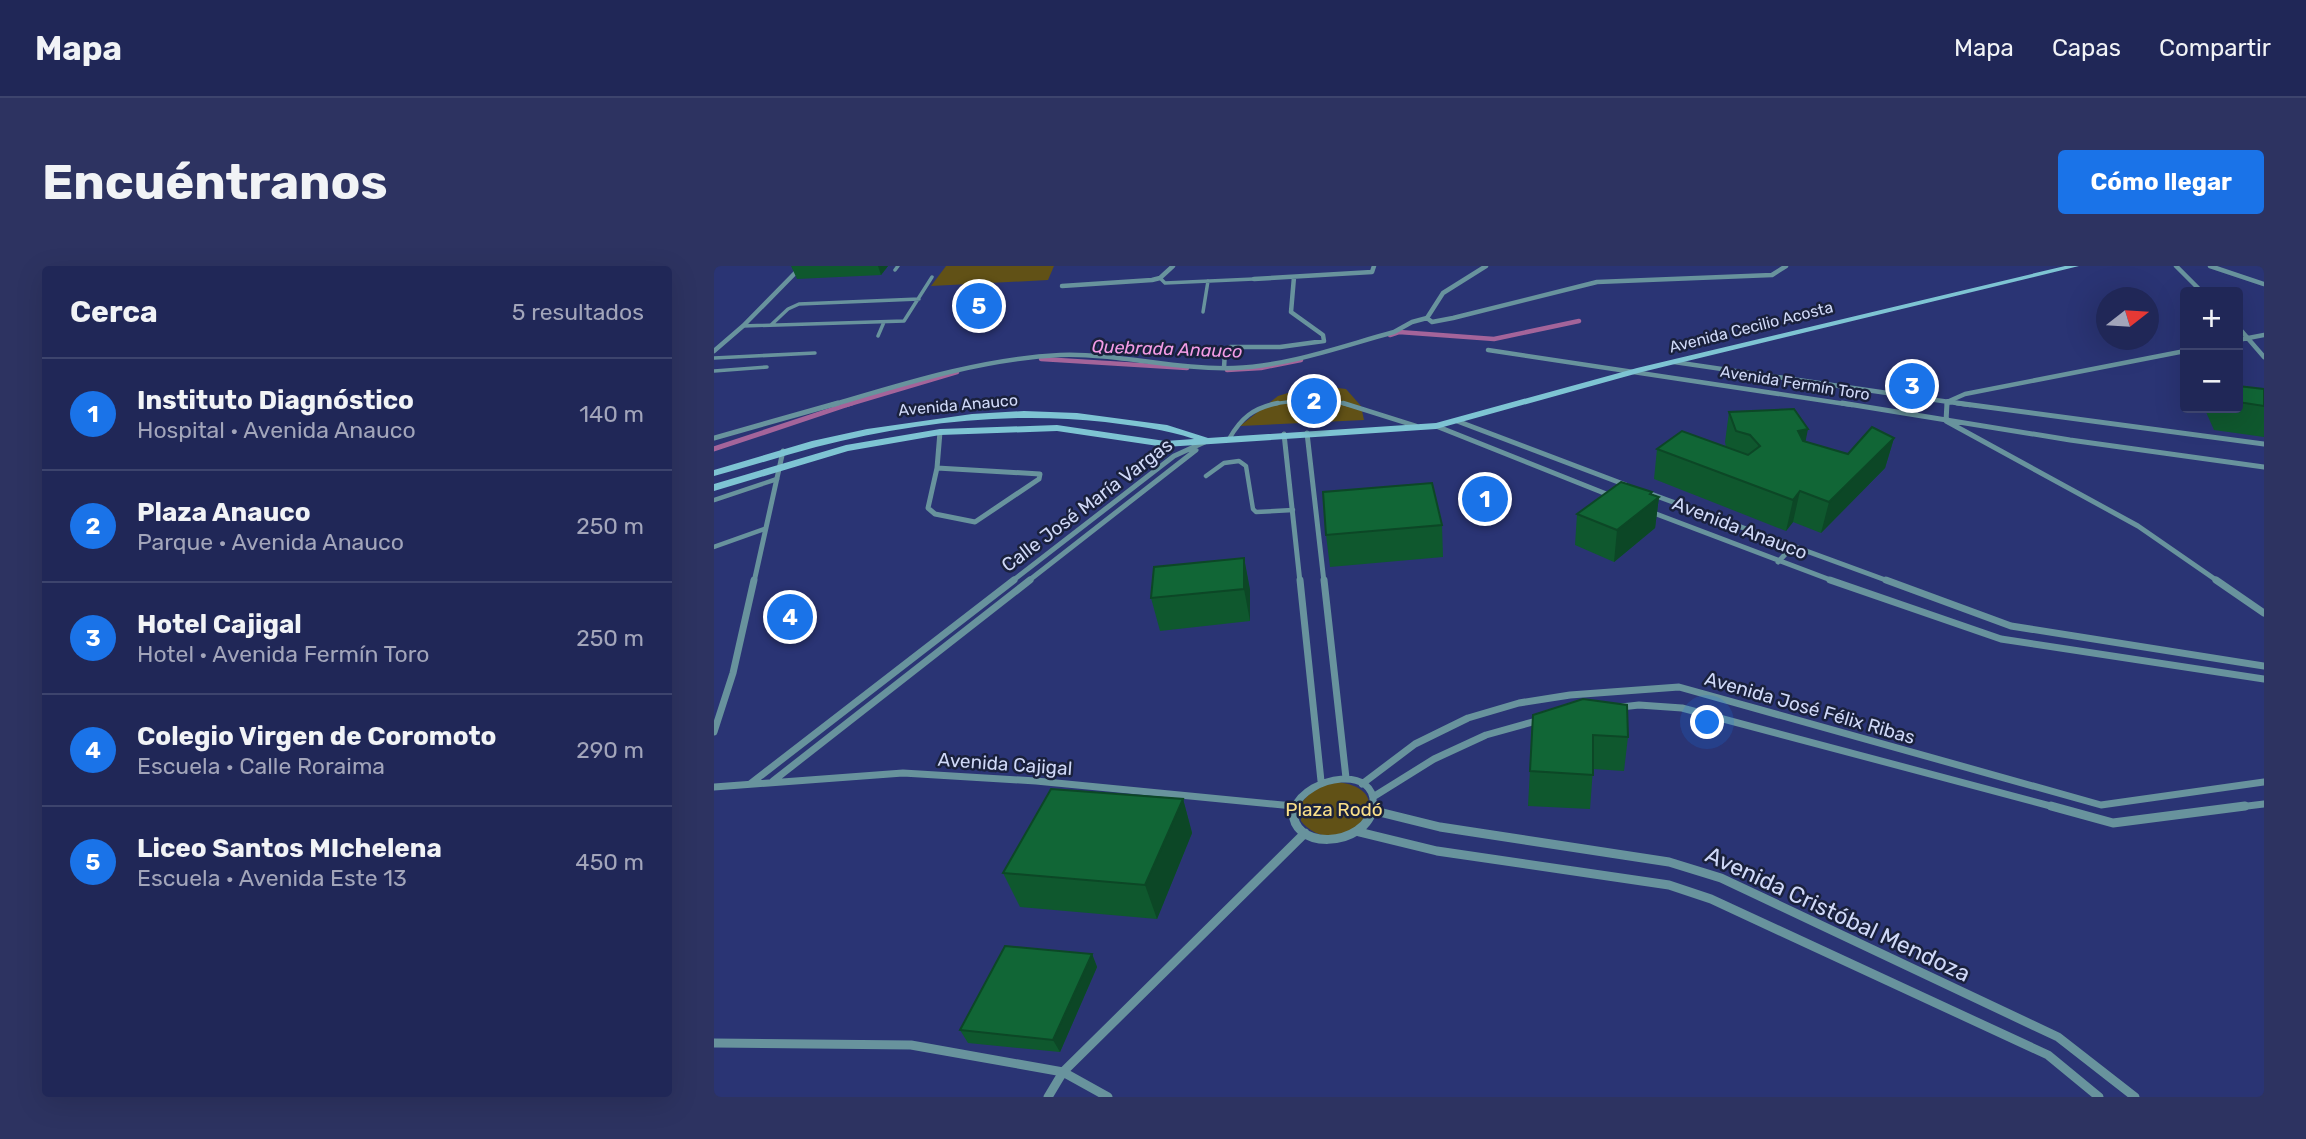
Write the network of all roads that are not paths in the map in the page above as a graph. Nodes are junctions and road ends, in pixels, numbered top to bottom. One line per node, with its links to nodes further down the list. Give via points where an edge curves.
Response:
1 (802, 266): 22 (street)
2 (1173, 266): 11 (street)
3 (1374, 266): 10 (street, via 1372,272)
4 (1486, 266): 19 (street, via 1443,293)
5 (1786, 266): 19 (street, via 1772,275 1597,282 1453,318 1432,322)
6 (2076, 266): 34 (main road, Avenida Cecilio Acosta)
7 (2176, 266): 16 (street)
8 (2210, 266): 14 (street)
9 (932, 277): 17 (lane)
10 (1294, 277): 12 (street); 36 (street, via 1291,312 1323,335 1324,341 1230,347 1225,351)
11 (1160, 278): 13 (street, via 1165,283); 15 (street)
12 (1254, 279): 13 (street)
13 (1208, 281): 18 (street)
14 (2264, 284)
15 (1062, 286)
16 (2197, 287)
17 (919, 299): 20 (lane, via 904,321); 21 (lane, via 799,304)
18 (1203, 312)
19 (1427, 318): 36 (street, via 1394,332 1291,358)
20 (884, 322): 21 (lane); 25 (lane)
21 (771, 325): 22 (lane)
22 (743, 327): 29 (street)
23 (2243, 332): 26 (street)
24 (2264, 335): 26 (street)
25 (878, 336)
26 (2250, 338): 27 (street); 32 (street)
27 (2243, 340)
28 (1489, 350): 38 (street, Avenida Fermín Toro)
29 (714, 351)
30 (2180, 352): 39 (street, via 1965,394)
31 (815, 353): 33 (lane)
32 (2264, 356)
33 (714, 358)
34 (1674, 362): 38 (main road, Avenida Cecilio Acosta); 39 (street, Avenida Fermín Toro)
35 (767, 367): 37 (lane)
36 (1224, 368): 47 (street, via 1055,355 981,364)
37 (714, 370)
38 (1640, 370): 40 (main road, Avenida Cecilio Acosta); 41 (street, Avenida Fermín Toro)
39 (1947, 402): 41 (street); 50 (street, Avenida Fermín Toro)
40 (1457, 421): 42 (main road, Avenida Cecilio Acosta); 59 (street)
41 (1946, 421): 53 (street, Avenida Fermín Toro); 71 (street, via 2138,526)
42 (1436, 426): 43 (main road, Avenida Anauco); 62 (street, Avenida Anauco)
43 (1420, 427): 45 (main road, Avenida Anauco); 48 (lane, via 1339,402 1284,402 1260,407 1240,420)
44 (940, 432): 49 (main road, Avenida Anauco, via 1057,428 1165,444); 52 (main road, Avenida Anauco, via 877,441); 54 (street)
45 (1307, 433): 46 (main road, Avenida Anauco); 77 (street)
46 (1284, 434): 48 (main road, Avenida Anauco); 63 (street)
47 (714, 438)
48 (1229, 439): 49 (main road, Avenida Anauco)
49 (1208, 440): 51 (main road, Avenida Anauco, via 1184,431 1106,418 1018,415 902,425); 69 (street, Calle José María Vargas, via 1174,456); 70 (street, Calle José María Vargas)
50 (2264, 444)
51 (783, 451): 52 (street); 55 (main road, Avenida Anauco)
52 (779, 467): 57 (street); 58 (main road, Avenida Anauco)
53 (2264, 467)
54 (937, 468): 54 (street, via 1033,472 1040,478 983,519 969,522 928,508)
55 (714, 473)
56 (1206, 476): 63 (lane, via 1224,463 1239,461 1246,466 1256,512)
57 (776, 479): 61 (lane); 65 (street)
58 (714, 488)
59 (1633, 488)
60 (1646, 492): 67 (street, Avenida Anauco)
61 (714, 499)
62 (1622, 500)
63 (1293, 510): 78 (street)
64 (1648, 511): 68 (street, Avenida Anauco)
65 (764, 529): 66 (lane); 76 (street, via 733,673)
66 (714, 547)
67 (1792, 547): 68 (street); 72 (street, Avenida Anauco, via 2011,625)
68 (1778, 562): 73 (street, Avenida Anauco, via 2001,639)
69 (1017, 577): 70 (street); 81 (street, Calle José María Vargas)
70 (1029, 580): 79 (street, Calle José María Vargas)
71 (2264, 613)
72 (2264, 666)
73 (2264, 679)
74 (1612, 709): 85 (street, Avenida José Félix Ribas, via 1639,705 1682,708 2113,822)
75 (1546, 719): 84 (street, via 1486,735 1434,759)
76 (714, 732)
77 (1346, 778): 78 (street); 82 (street)
78 (1321, 781): 86 (street, via 1303,791)
79 (772, 782): 81 (street, Avenida Cajigal); 86 (street, Avenida Cajigal, via 904,773)
80 (2264, 782): 82 (street, Avenida José Félix Ribas, via 2101,805 1679,687 1518,703 1468,719 1415,744)
81 (750, 784): 83 (street, Avenida Cajigal)
82 (1362, 784): 84 (street)
83 (714, 787)
84 (1373, 797): 87 (street)
85 (2264, 804)
86 (1293, 806): 89 (street, via 1293,818)
87 (1375, 811): 88 (street); 95 (street, Avenida Cristóbal Mendoza, via 1440,827 1669,862 1721,878 2058,1037)
88 (1359, 832): 89 (street, via 1328,840); 94 (street, Avenida Cristóbal Mendoza, via 1437,851 1669,885 1711,899 2048,1055)
89 (1305, 833): 91 (street)
90 (714, 1044): 91 (street, via 911,1045)
91 (1063, 1073): 92 (street); 93 (street)
92 (1048, 1097)
93 (1108, 1097)
94 (2099, 1097)
95 (2135, 1097)

